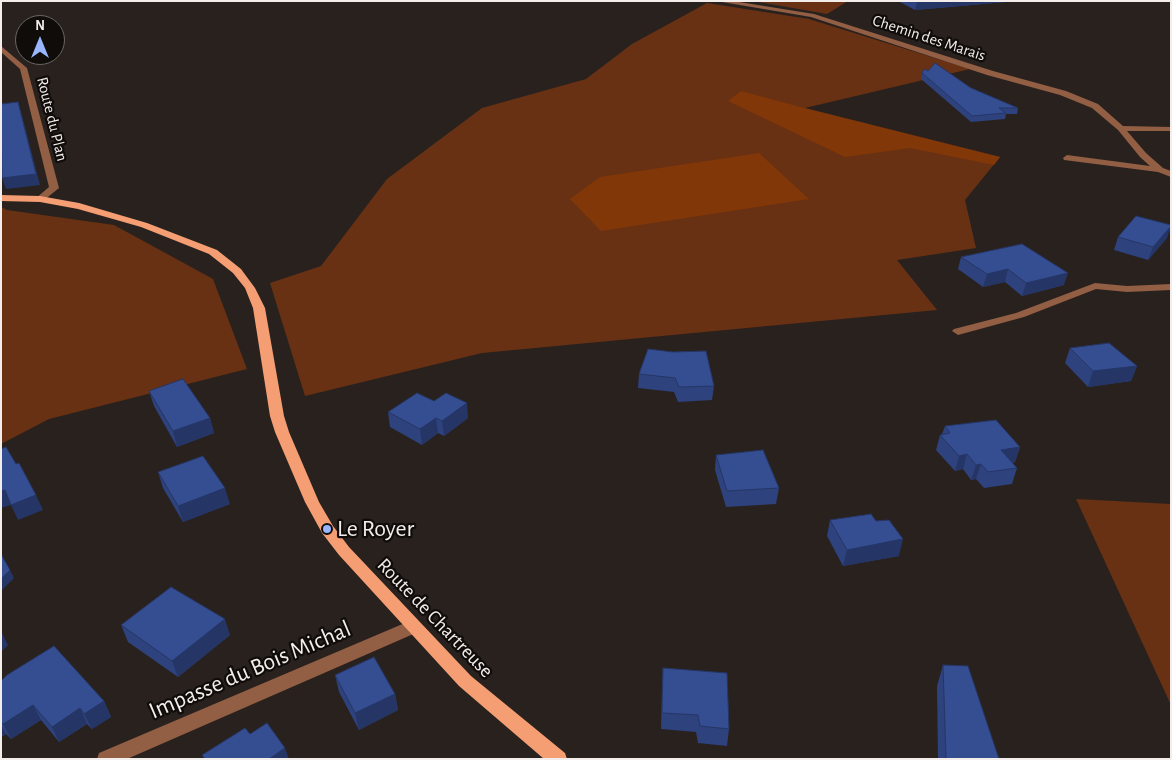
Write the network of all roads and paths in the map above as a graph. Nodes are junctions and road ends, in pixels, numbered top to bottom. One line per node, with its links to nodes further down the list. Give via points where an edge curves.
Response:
1 (719, 1): 3 (street, Chemin des Marais, via 812,15 990,73 1063,93 1095,106)
2 (1, 48): 9 (street, Route du Plan, via 23,68 54,188)
3 (1121, 128): 4 (street); 6 (street, Chemin des Marais)
4 (1171, 129)
5 (1067, 158): 6 (street)
6 (1160, 170): 7 (street)
7 (1171, 174)
8 (1, 198): 9 (main road, Route de Chartreuse)
9 (40, 199): 12 (main road, Route de Chartreuse, via 79,206 144,225 213,252 237,271 259,308 277,416 312,502 327,529)
10 (1171, 287): 11 (street, via 1127,289 1095,286 1020,315)
11 (958, 331)
12 (412, 627): 13 (street, Impasse du Bois Michal); 14 (main road, Route de Chartreuse, via 464,681)
13 (106, 759)
14 (558, 759)

